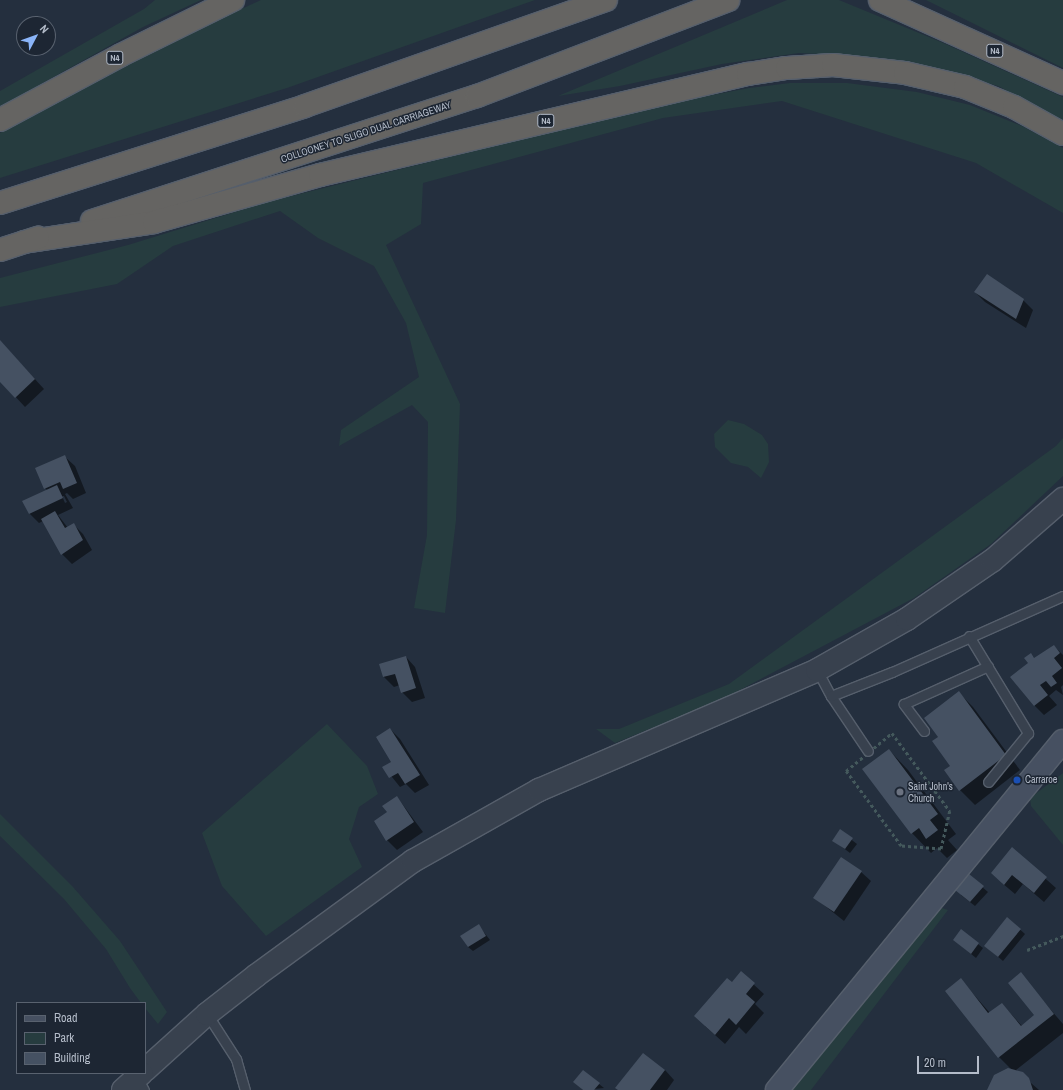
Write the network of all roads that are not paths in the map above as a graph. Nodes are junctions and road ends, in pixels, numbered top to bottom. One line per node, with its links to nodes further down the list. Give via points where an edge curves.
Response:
1 (233, 0): 6 (highway, N4, via 121,55)
2 (606, 0): 8 (highway, via 305,106)
3 (728, 0): 9 (highway, COLLOONEY TO SLIGO DUAL CARRIAGEWAY / N4, via 478,96)
4 (880, 0): 5 (highway, N4)
5 (1063, 83)
6 (0, 120)
7 (1063, 134): 9 (highway, N4, via 1014,107 958,86 905,73 833,65 787,68 748,74 320,175 154,222)
8 (0, 203)
9 (24, 242): 10 (highway, COLLOONEY TO SLIGO DUAL CARRIAGEWAY / N4)
10 (0, 250)
11 (1063, 499): 15 (street, via 993,560 907,619)
12 (1063, 596): 13 (lane)
13 (969, 636): 14 (lane); 16 (lane, via 892,672)
14 (988, 666): 17 (lane, via 904,704); 20 (lane, via 1028,733)
15 (817, 670): 16 (lane); 21 (street, via 539,790 467,829 413,861 344,909)
16 (831, 696): 19 (lane)
17 (924, 731)
18 (1063, 741): 24 (main road)
19 (868, 751)
20 (988, 782)
21 (207, 1014): 22 (street); 23 (lane, via 236,1059)
22 (146, 1072)
23 (245, 1090)
24 (777, 1090)

